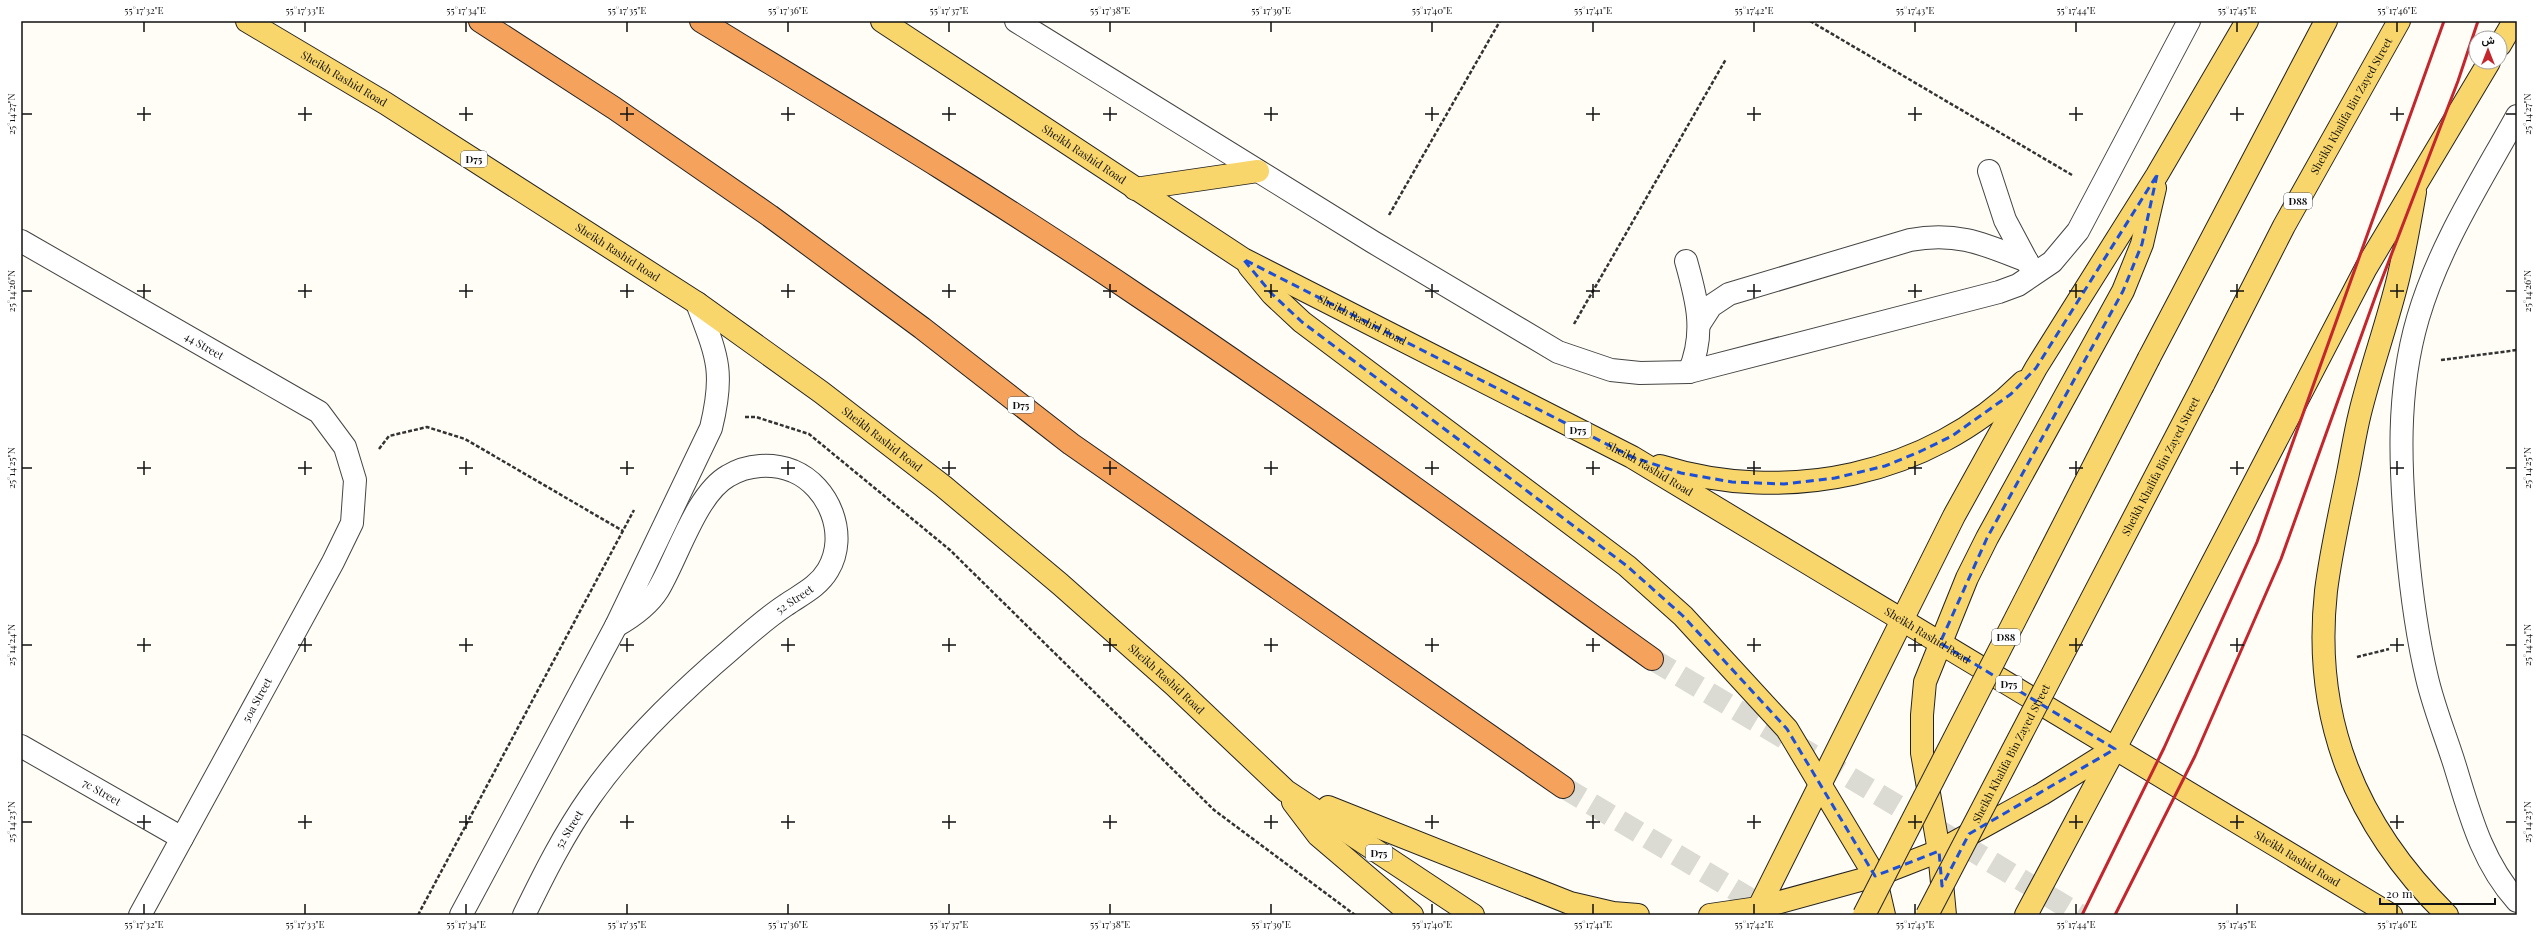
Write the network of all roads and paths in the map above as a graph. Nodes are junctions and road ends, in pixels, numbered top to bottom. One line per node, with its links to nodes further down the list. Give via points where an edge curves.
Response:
1 (247, 21): 28 (main road, Sheikh Rashid Road / D75, via 385,103)
2 (480, 21): 49 (highway, D75, via 614,108 770,216 922,328 1071,444)
3 (701, 21): 44 (highway, via 996,202 1146,301 1290,399)
4 (882, 21): 21 (main road, Sheikh Rashid Road / D75)
5 (1016, 21): 17 (street)
6 (1500, 21): 24 (path)
7 (1810, 21): 22 (path)
8 (2189, 21): 22 (street)
9 (2247, 21): 19 (main road)
10 (2326, 21): 65 (main road, D88, bridge, via 2149,358)
11 (2399, 21): 67 (main road, Sheikh Khalifa Bin Zayed Street / D88, bridge, via 2284,226)
12 (2514, 21): 13 (main road)
13 (2508, 31)
14 (1726, 59): 31 (path)
15 (2484, 70): 20 (main road)
16 (2517, 116): 32 (street, via 2433,273)
17 (1258, 171): 21 (main road); 24 (street)
18 (1989, 171): 27 (street, via 2005,220)
19 (2157, 175): 33 (main road); 43 (main road, via 2142,244 2123,290 1987,538)
20 (2416, 181): 45 (main road, via 2398,280 2360,414 2334,534 2326,593); 47 (main road, via 2366,268)
21 (1135, 189): 25 (main road, Sheikh Rashid Road / D75)
22 (2100, 192): 27 (street, via 2078,231 2052,262)
23 (21, 241): 37 (street, 44 Street, via 319,412 345,447)
24 (1373, 242): 31 (street)
25 (1243, 259): 36 (main road, Sheikh Rashid Road / D75); 48 (main road, via 1272,294 1302,322 1627,566 1683,616 1787,729)
26 (1686, 261): 29 (street)
27 (2031, 267): 29 (street, via 1977,241 1960,237 1921,237 1729,294 1711,306); 34 (street, via 1999,292)
28 (698, 303): 41 (street, via 717,357 718,399 711,428); 50 (main road, Sheikh Rashid Road / D75, via 822,392 943,486 1174,685)
29 (1700, 323): 34 (street, via 1698,347)
30 (2517, 350): 32 (path)
31 (1558, 352): 34 (street, via 1611,370 1640,373)
32 (2407, 365): 42 (street, via 2400,438 2411,585)
33 (2036, 368): 36 (main road, via 2011,394 1952,436 1885,466 1835,478 1784,484 1732,482 1681,473); 40 (main road, via 1931,559)
34 (1689, 372)
35 (737, 417): 60 (path, via 756,417 809,434 950,550 1214,810)
36 (1632, 457): 40 (main road, Sheikh Rashid Road / D75)
37 (355, 480): 39 (path, via 389,436 428,428 465,439); 51 (street, 50a Street, via 352,523)
38 (638, 503): 39 (path)
39 (623, 531): 57 (path)
40 (1902, 620): 43 (main road, Sheikh Rashid Road / D75); 48 (main road)
41 (616, 626): 58 (street); 59 (street, 52 Street, via 632,617 658,591 697,513 713,489 728,476 752,466 779,466 804,476 823,494 835,518 836,531 836,544 828,570 811,590 786,605 757,628 685,690 634,741 590,797 552,858)
42 (2421, 641): 45 (path); 54 (street, via 2427,678 2473,828 2490,865)
43 (1940, 643): 47 (main road, Sheikh Rashid Road / D75); 52 (main road, via 1925,682 1922,715 1922,753)
44 (1652, 659)
45 (2325, 665): 71 (main road, via 2328,700 2341,749 2358,795 2381,838 2406,872)
46 (21, 746): 51 (street, 7c Street)
47 (2115, 748): 52 (main road, via 2042,794); 69 (main road); 70 (main road, Sheikh Rashid Road / D75)
48 (1819, 785): 53 (main road); 55 (main road)
49 (1562, 787)
50 (1286, 791): 61 (main road, via 1318,834); 62 (main road, Sheikh Rashid Road / D75); 63 (main road, via 1570,903 1614,913)
51 (182, 838): 56 (street, 50a Street)
52 (1938, 851): 53 (main road); 68 (main road)
53 (1875, 876): 55 (main road); 66 (main road)
54 (2517, 901)
55 (1757, 911): 64 (main road)
56 (140, 915)
57 (418, 915)
58 (461, 915)
59 (524, 915)
60 (1355, 915)
61 (1412, 915)
62 (1473, 915)
63 (1638, 915)
64 (1710, 915)
65 (1864, 915)
66 (1884, 915)
67 (1927, 915)
68 (1945, 915)
69 (2026, 915)
70 (2391, 915)
71 (2447, 915)

